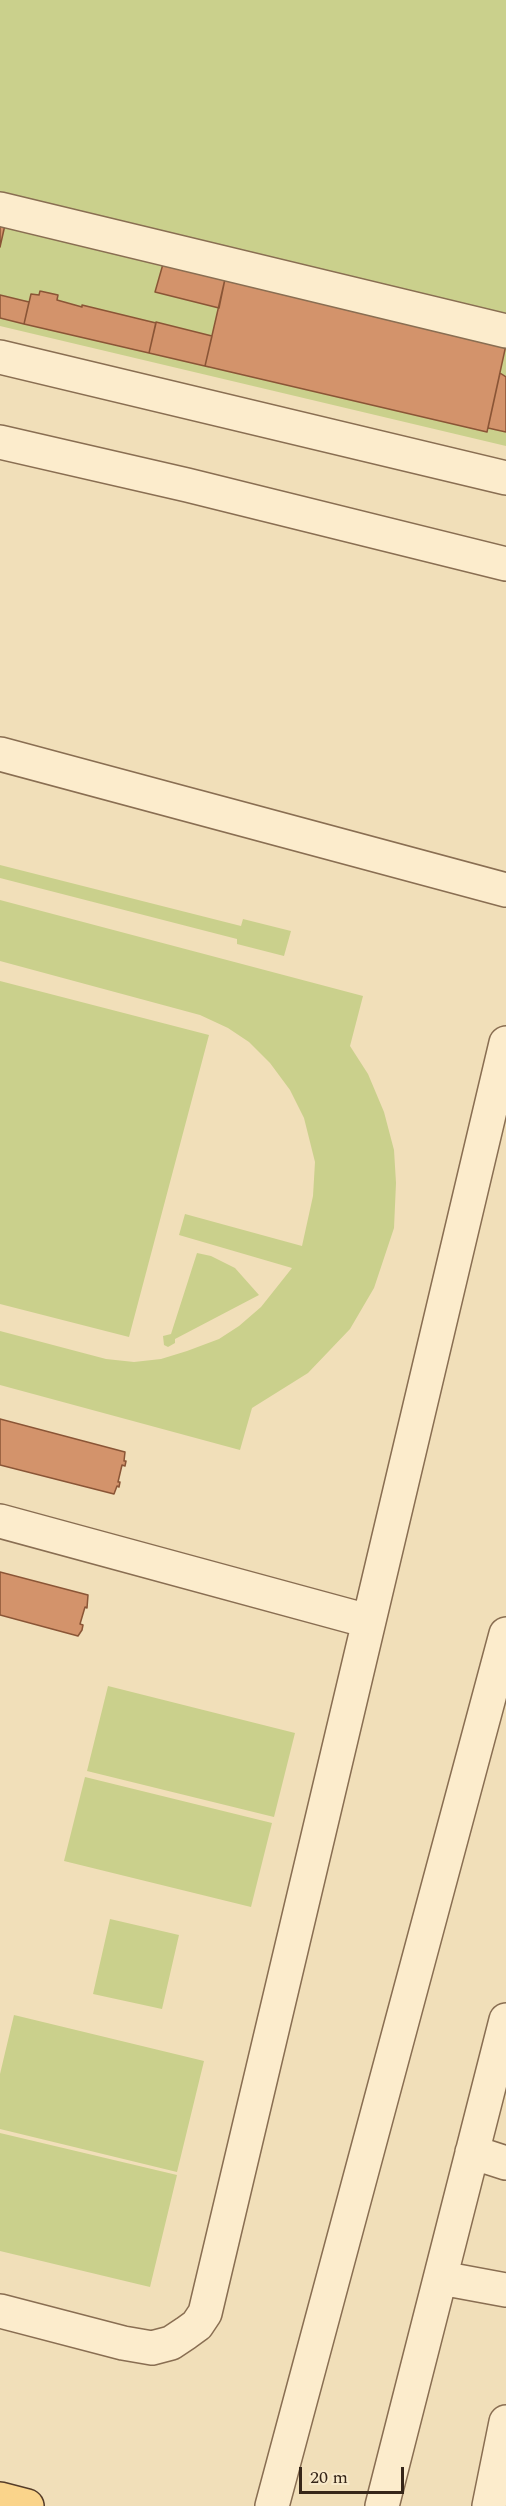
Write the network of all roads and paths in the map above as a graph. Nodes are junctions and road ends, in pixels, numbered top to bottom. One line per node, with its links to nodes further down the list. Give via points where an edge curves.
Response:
1 (0, 209): 2 (street)
2 (506, 331)
3 (0, 357): 4 (street)
4 (37, 367): 5 (street); 7 (street)
5 (0, 380)
6 (0, 442): 8 (street)
7 (506, 478)
8 (506, 564)
9 (0, 754): 10 (street)
10 (506, 890)
11 (506, 1043): 13 (street)
12 (0, 1521): 13 (street)
13 (368, 1620): 20 (street, via 205,2313 197,2325 171,2343 152,2348)
14 (506, 1634): 24 (street)
15 (506, 2020): 16 (street)
16 (472, 2152): 17 (street); 18 (street)
17 (506, 2163)
18 (441, 2277): 19 (street); 25 (street)
19 (506, 2290)
20 (0, 2311)
21 (506, 2422): 26 (street)
22 (0, 2499): 23 (main road)
23 (27, 2506)
24 (272, 2506)
25 (382, 2506)
26 (489, 2506)

